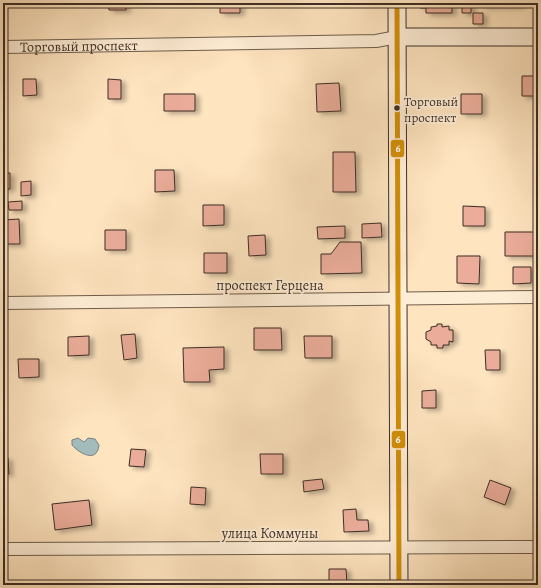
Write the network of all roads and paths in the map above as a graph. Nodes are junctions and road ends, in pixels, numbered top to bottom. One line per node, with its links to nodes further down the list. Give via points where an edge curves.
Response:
1 (397, 3): 2 (street)
2 (397, 37): 3 (street, Торговый проспект); 4 (street, Торговый проспект, via 376,41); 6 (street)
3 (538, 37)
4 (3, 46)
5 (538, 297): 6 (street, проспект Герцена)
6 (397, 299): 7 (street, проспект Герцена); 9 (street)
7 (3, 303)
8 (538, 547): 9 (street, улица Коммуны)
9 (400, 548): 10 (street, улица Коммуны); 11 (street)
10 (3, 550)
11 (399, 585)

